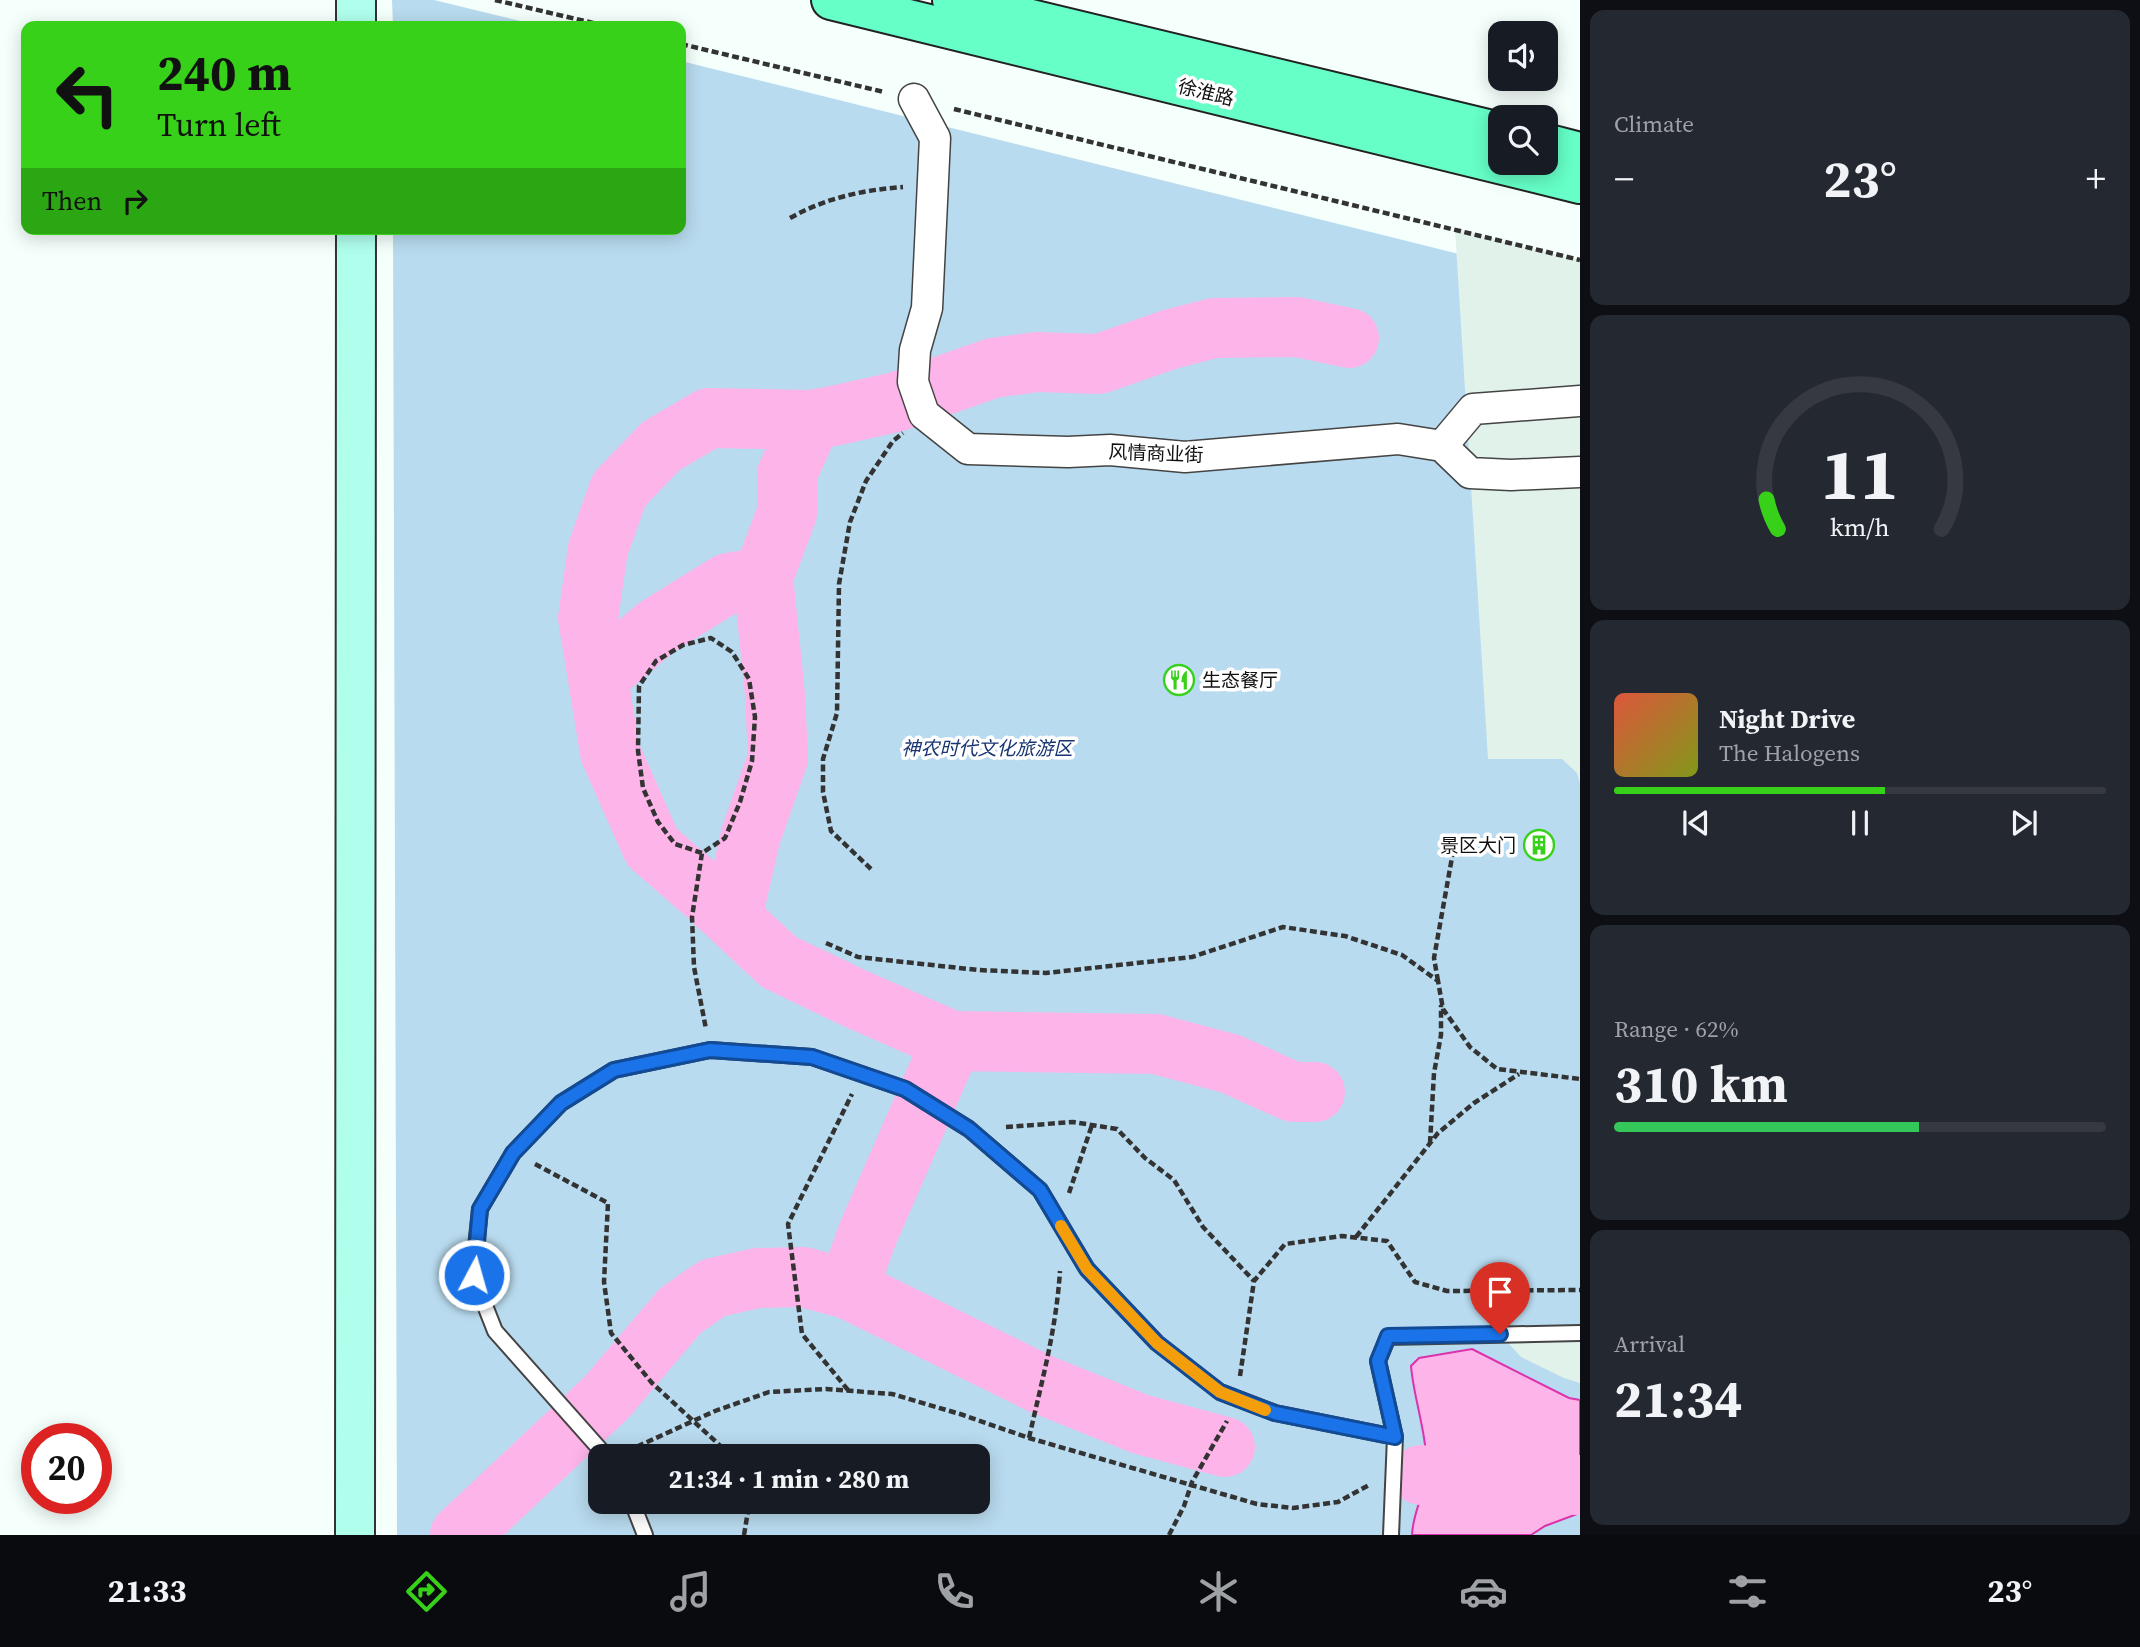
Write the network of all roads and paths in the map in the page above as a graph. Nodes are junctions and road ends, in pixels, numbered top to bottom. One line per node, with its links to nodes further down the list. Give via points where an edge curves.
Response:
1 (356, 0): 5 (street)
2 (495, 0): 6 (path)
3 (831, 0): 12 (main road, 徐淮路)
4 (952, 0): 9 (main road, 徐淮路)
5 (356, 21)
6 (585, 21)
7 (686, 45): 8 (path)
8 (914, 99): 13 (street, via 934,138); 16 (path)
9 (1488, 129)
10 (1558, 146): 11 (main road)
11 (1580, 152)
12 (1580, 184)
13 (932, 186): 14 (path, via 853,192); 18 (street, via 926,308 915,350 913,382)
14 (790, 218)
15 (356, 235): 52 (street)
16 (1580, 260)
17 (1580, 401): 19 (street, via 1473,409)
18 (925, 414): 19 (street, 风情商业街, via 968,449 1110,450 1185,457 1398,439); 23 (path, via 893,441 866,481 850,522 839,584 837,713 823,759 823,792 831,831)
19 (1442, 446): 20 (street, via 1470,473)
20 (1580, 472)
21 (1456, 835): 25 (path, via 1434,958)
22 (702, 853): 22 (path, via 675,844 658,822 643,788 638,751 639,686 656,661 683,645 711,638 732,652 749,679 755,717 752,761 740,802 725,838); 27 (path, via 692,917 694,967)
23 (871, 869)
24 (826, 943): 25 (path, via 858,957 1046,973 1192,957 1283,927 1345,936 1402,955)
25 (1438, 981): 26 (path)
26 (1440, 994): 28 (path, via 1443,1009 1470,1047 1497,1069); 33 (path, via 1441,1035)
27 (710, 1050): 29 (lane, via 812,1057); 34 (lane, via 614,1070 561,1103)
28 (1520, 1073): 30 (path); 33 (path, via 1474,1103)
29 (862, 1074): 32 (lane, via 905,1089); 40 (path, via 788,1224 802,1334)
30 (1580, 1079)
31 (1092, 1125): 32 (path, via 1073,1122 1006,1128); 35 (path); 37 (path, via 1117,1129 1174,1180 1203,1227)
32 (985, 1143): 35 (lane, via 1040,1190)
33 (1430, 1144): 36 (path)
34 (513, 1153): 42 (path, via 608,1203 604,1282 611,1333 652,1382); 45 (lane, via 480,1209 474,1275 495,1331)
35 (1062, 1227): 41 (lane, via 1087,1269 1157,1343 1220,1392); 44 (path, via 1058,1305)
36 (1355, 1237): 37 (path, via 1285,1244); 38 (path, via 1387,1241 1415,1282 1447,1291)
37 (1254, 1281): 41 (path)
38 (1580, 1290)
39 (1580, 1333): 43 (lane, via 1388,1336 1378,1361)
40 (848, 1390): 42 (path, via 769,1392); 44 (path, via 892,1394)
41 (1235, 1398): 43 (lane, via 1275,1413); 49 (path, via 1230,1416)
42 (694, 1420): 46 (path); 47 (path)
43 (1395, 1437): 48 (lane)
44 (1029, 1438): 49 (path)
45 (595, 1444)
46 (643, 1444)
47 (719, 1444)
48 (1394, 1470): 49 (path, via 1338,1502 1293,1508 1257,1504); 56 (lane)
49 (1191, 1483): 55 (path)
50 (637, 1514): 53 (lane)
51 (748, 1514): 54 (path)
52 (355, 1535)
53 (645, 1535)
54 (744, 1535)
55 (1168, 1535)
56 (1391, 1535)

